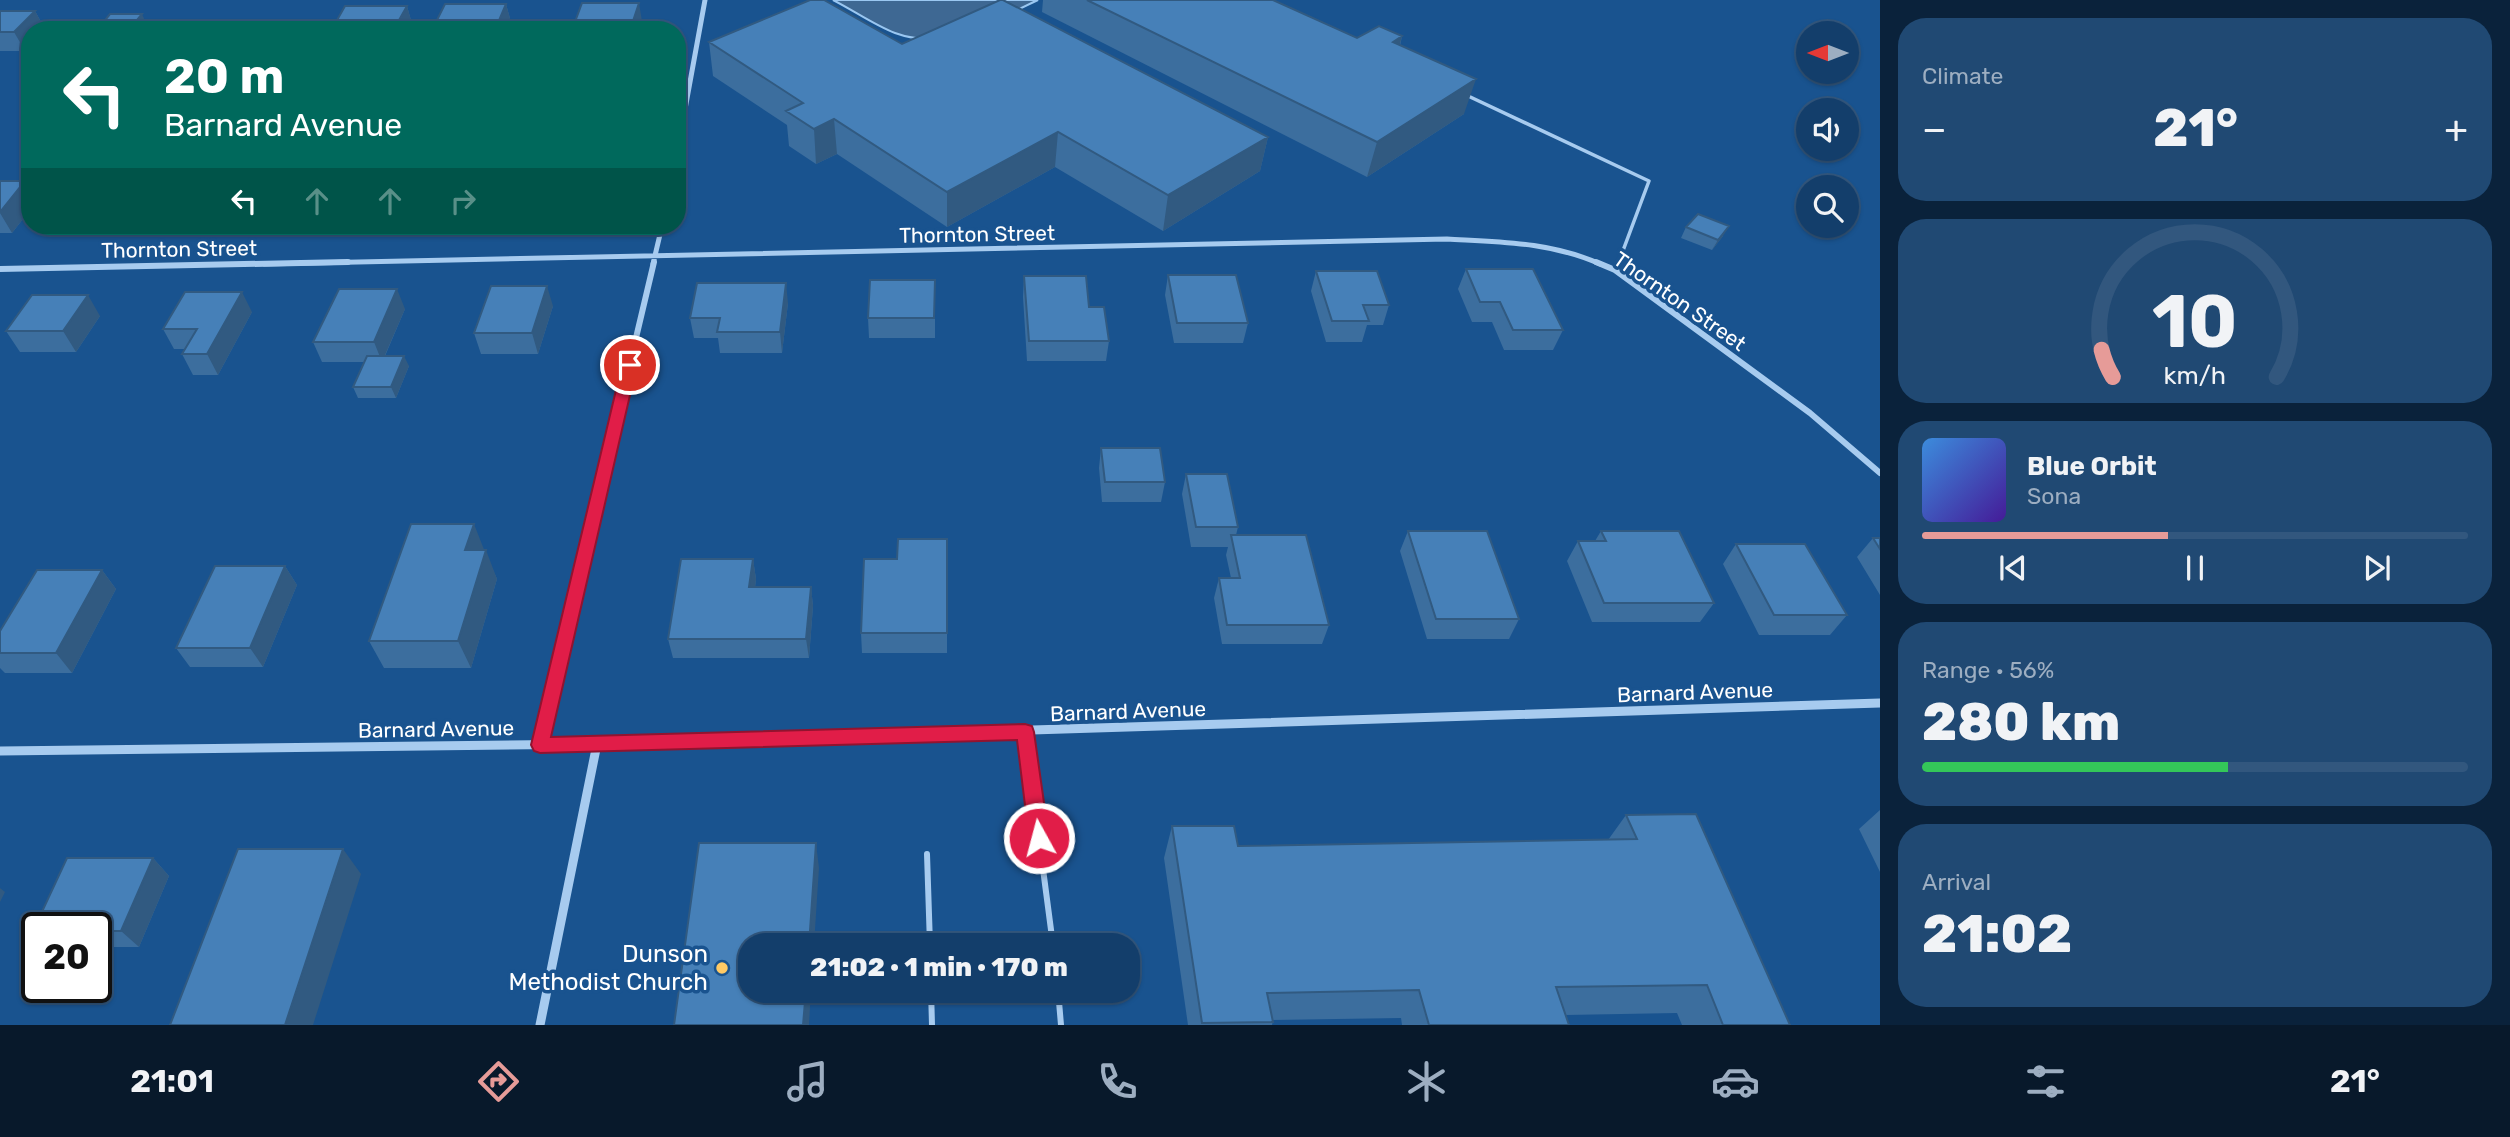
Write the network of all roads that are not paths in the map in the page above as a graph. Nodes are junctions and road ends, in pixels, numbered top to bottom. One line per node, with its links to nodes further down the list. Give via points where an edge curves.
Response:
1 (705, 0): 3 (street)
2 (1461, 93): 7 (lane, via 1649,181)
3 (686, 104)
4 (660, 235): 5 (street)
5 (655, 256): 6 (street, Thornton Street); 7 (street, Thornton Street, via 1447,239 1529,243 1574,252); 12 (street)
6 (0, 269)
7 (1615, 270): 8 (street, Thornton Street, via 1810,413)
8 (1880, 473)
9 (1880, 703): 10 (street, Barnard Avenue)
10 (1025, 732): 11 (street, Barnard Avenue); 16 (lane)
11 (597, 744): 12 (street, Barnard Avenue); 19 (street)
12 (540, 745): 13 (street, Barnard Avenue)
13 (0, 751)
14 (927, 854): 15 (lane)
15 (930, 933)
16 (1051, 933)
17 (931, 1003): 20 (lane)
18 (1059, 1003): 21 (lane)
19 (540, 1025)
20 (932, 1025)
21 (1061, 1025)

